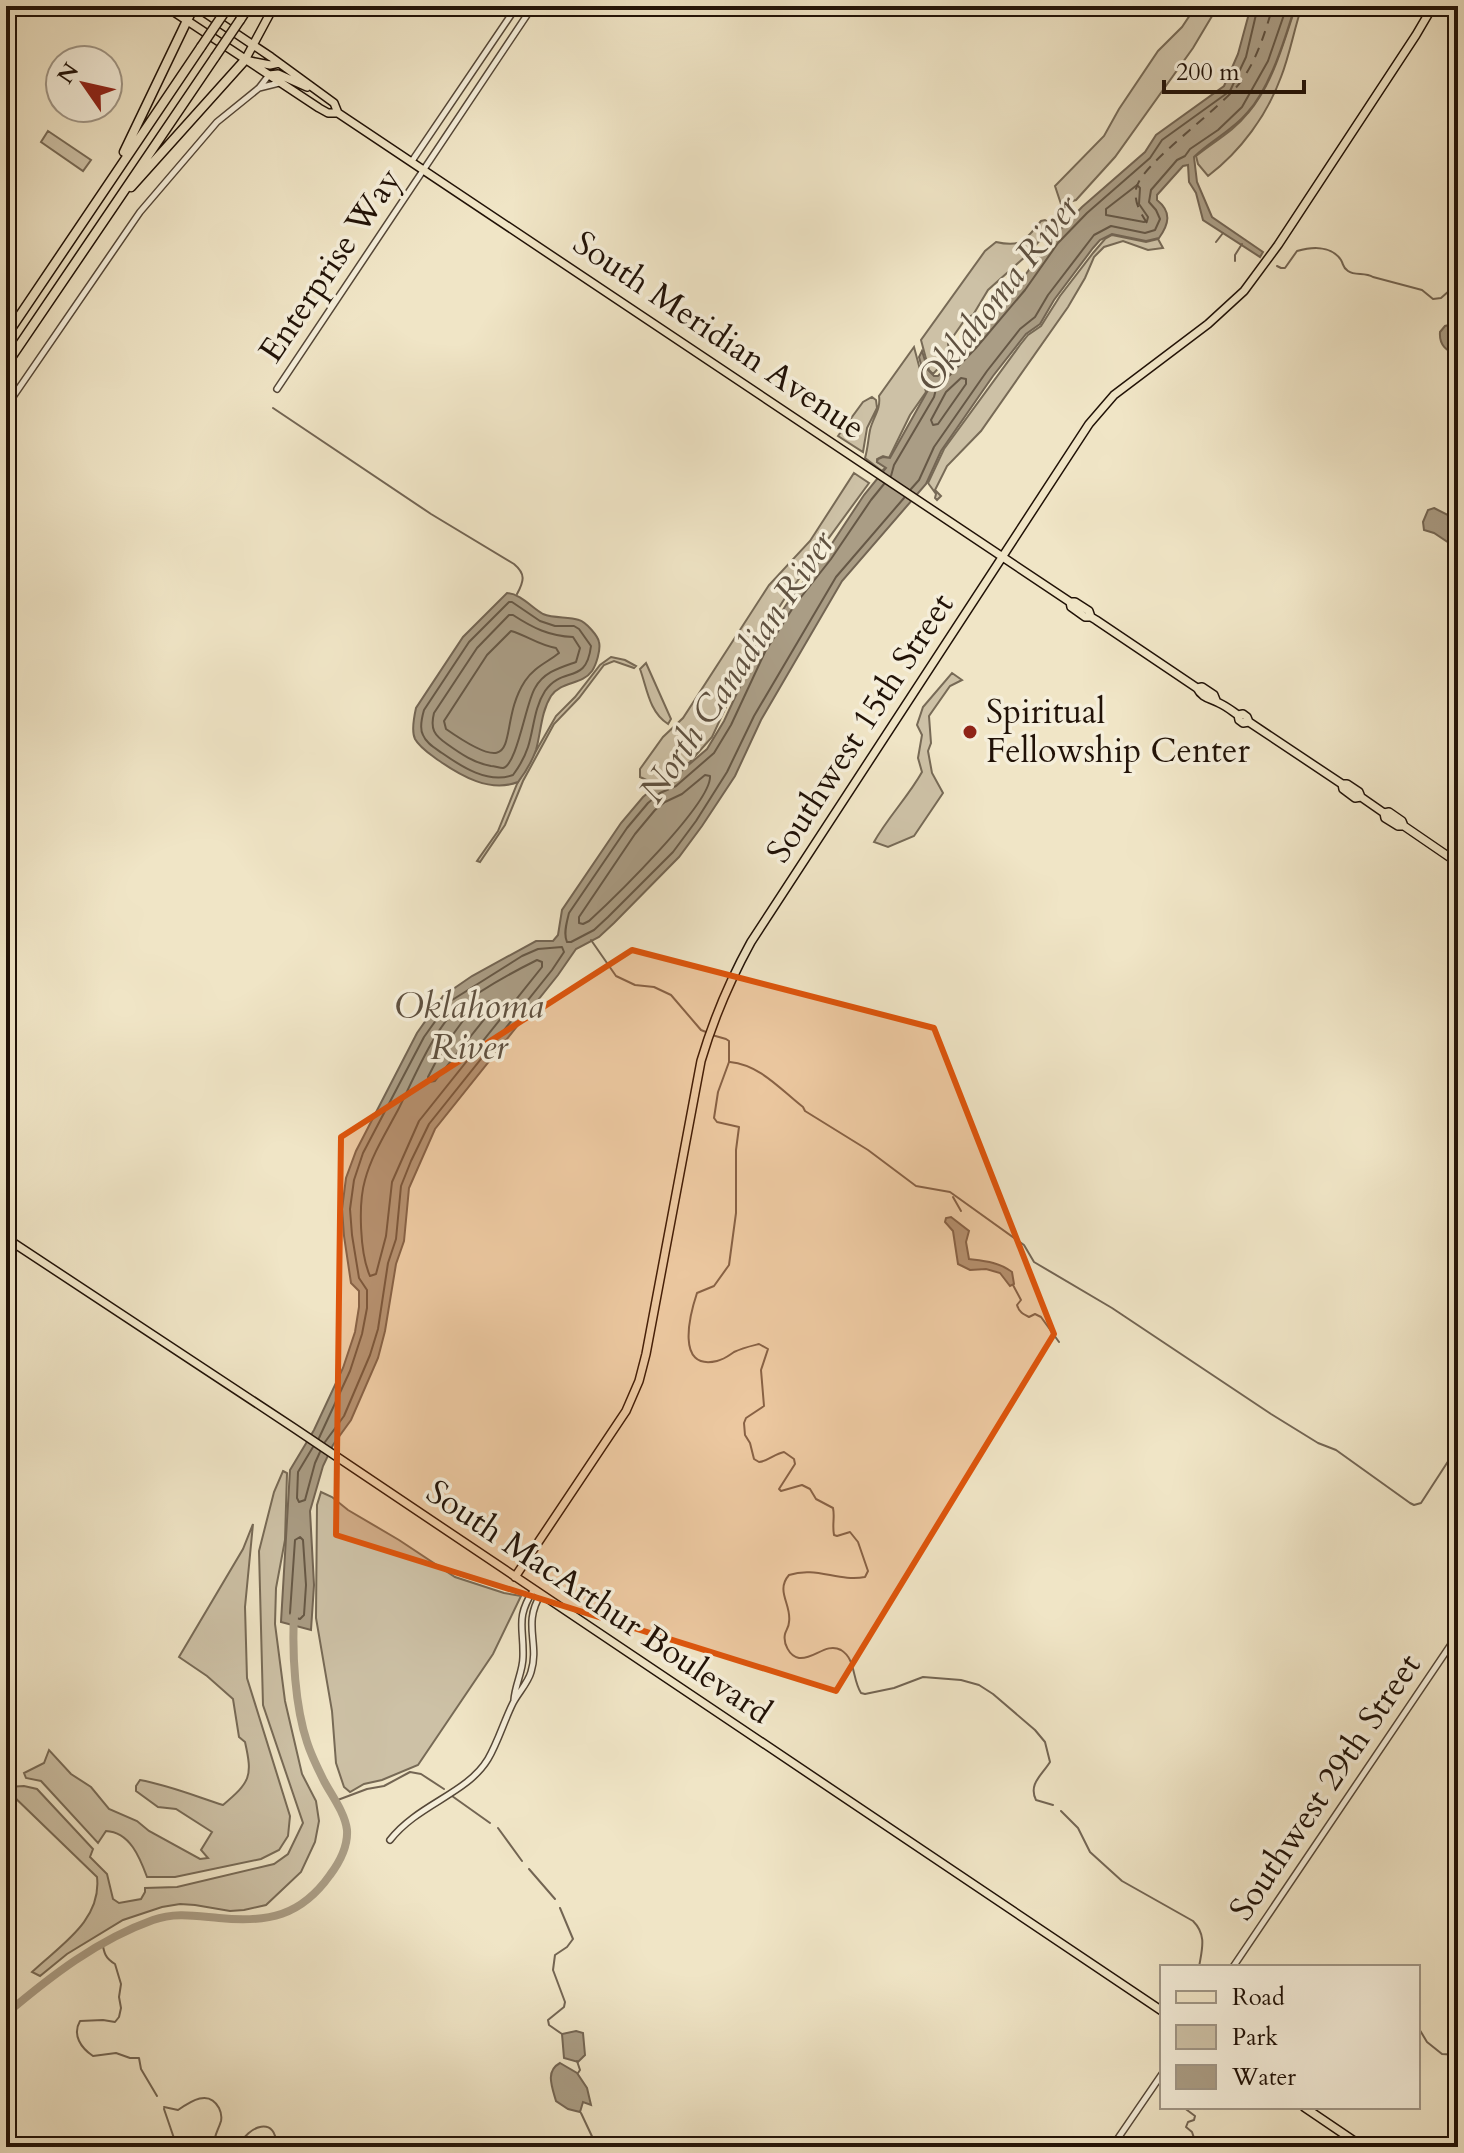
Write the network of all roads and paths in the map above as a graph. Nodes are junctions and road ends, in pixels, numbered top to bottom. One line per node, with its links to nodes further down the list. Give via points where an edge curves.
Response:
1 (165, 6): 9 (main road, South Meridian Avenue)
2 (194, 6): 9 (highway); 11 (main road, South Meridian Avenue)
3 (249, 6): 24 (highway, bridge)
4 (274, 6): 10 (main road)
5 (517, 6): 19 (street)
6 (533, 6): 20 (street, Enterprise Way)
7 (1433, 6): 29 (main road, Southwest 15th Street, via 1262,269 1224,311 1102,408)
8 (227, 8): 23 (highway, bridge)
9 (186, 20): 13 (main road, South Meridian Avenue); 23 (highway)
10 (260, 33): 11 (main road); 12 (main road)
11 (253, 46): 12 (main road, South Meridian Avenue); 13 (main road)
12 (275, 60): 13 (main road, via 270,65); 17 (main road, South Meridian Avenue)
13 (246, 61): 14 (main road, South Meridian Avenue); 24 (highway)
14 (269, 75): 15 (main road, South Meridian Avenue); 16 (street); 17 (main road)
15 (280, 83): 16 (street); 18 (main road, South Meridian Avenue, via 328,113)
16 (259, 88): 28 (street, via 217,122 140,212)
17 (314, 89): 18 (main road, South Meridian Avenue, via 334,103)
18 (338, 113): 21 (main road, South Meridian Avenue)
19 (432, 131): 20 (street); 21 (street)
20 (444, 139): 22 (street, Enterprise Way)
21 (412, 161): 22 (main road, South Meridian Avenue)
22 (423, 169): 27 (street, Enterprise Way); 29 (main road, South Meridian Avenue)
23 (103, 192): 25 (highway)
24 (112, 208): 26 (highway)
25 (6, 336)
26 (6, 365)
27 (277, 389)
28 (6, 407)
29 (1002, 557): 30 (main road, South Meridian Avenue); 32 (main road, Southwest 15th Street, via 727,986 701,1061 639,1381 626,1411)
30 (1458, 863)
31 (6, 1238): 32 (main road, South MacArthur Boulevard)
32 (515, 1577): 33 (main road, South MacArthur Boulevard)
33 (537, 1592): 34 (street, via 522,1610); 35 (street); 40 (main road, South MacArthur Boulevard)
34 (521, 1634): 35 (street); 37 (street, via 523,1657)
35 (531, 1634): 37 (street, via 532,1671)
36 (1458, 1634): 39 (street, Southwest 29th Street)
37 (514, 1701): 38 (street, via 481,1769 418,1812)
38 (390, 1840)
39 (1234, 1965)
40 (1160, 2010)
41 (1160, 2077): 43 (street)
42 (1307, 2109): 44 (main road)
43 (1112, 2147)
44 (1363, 2147)

